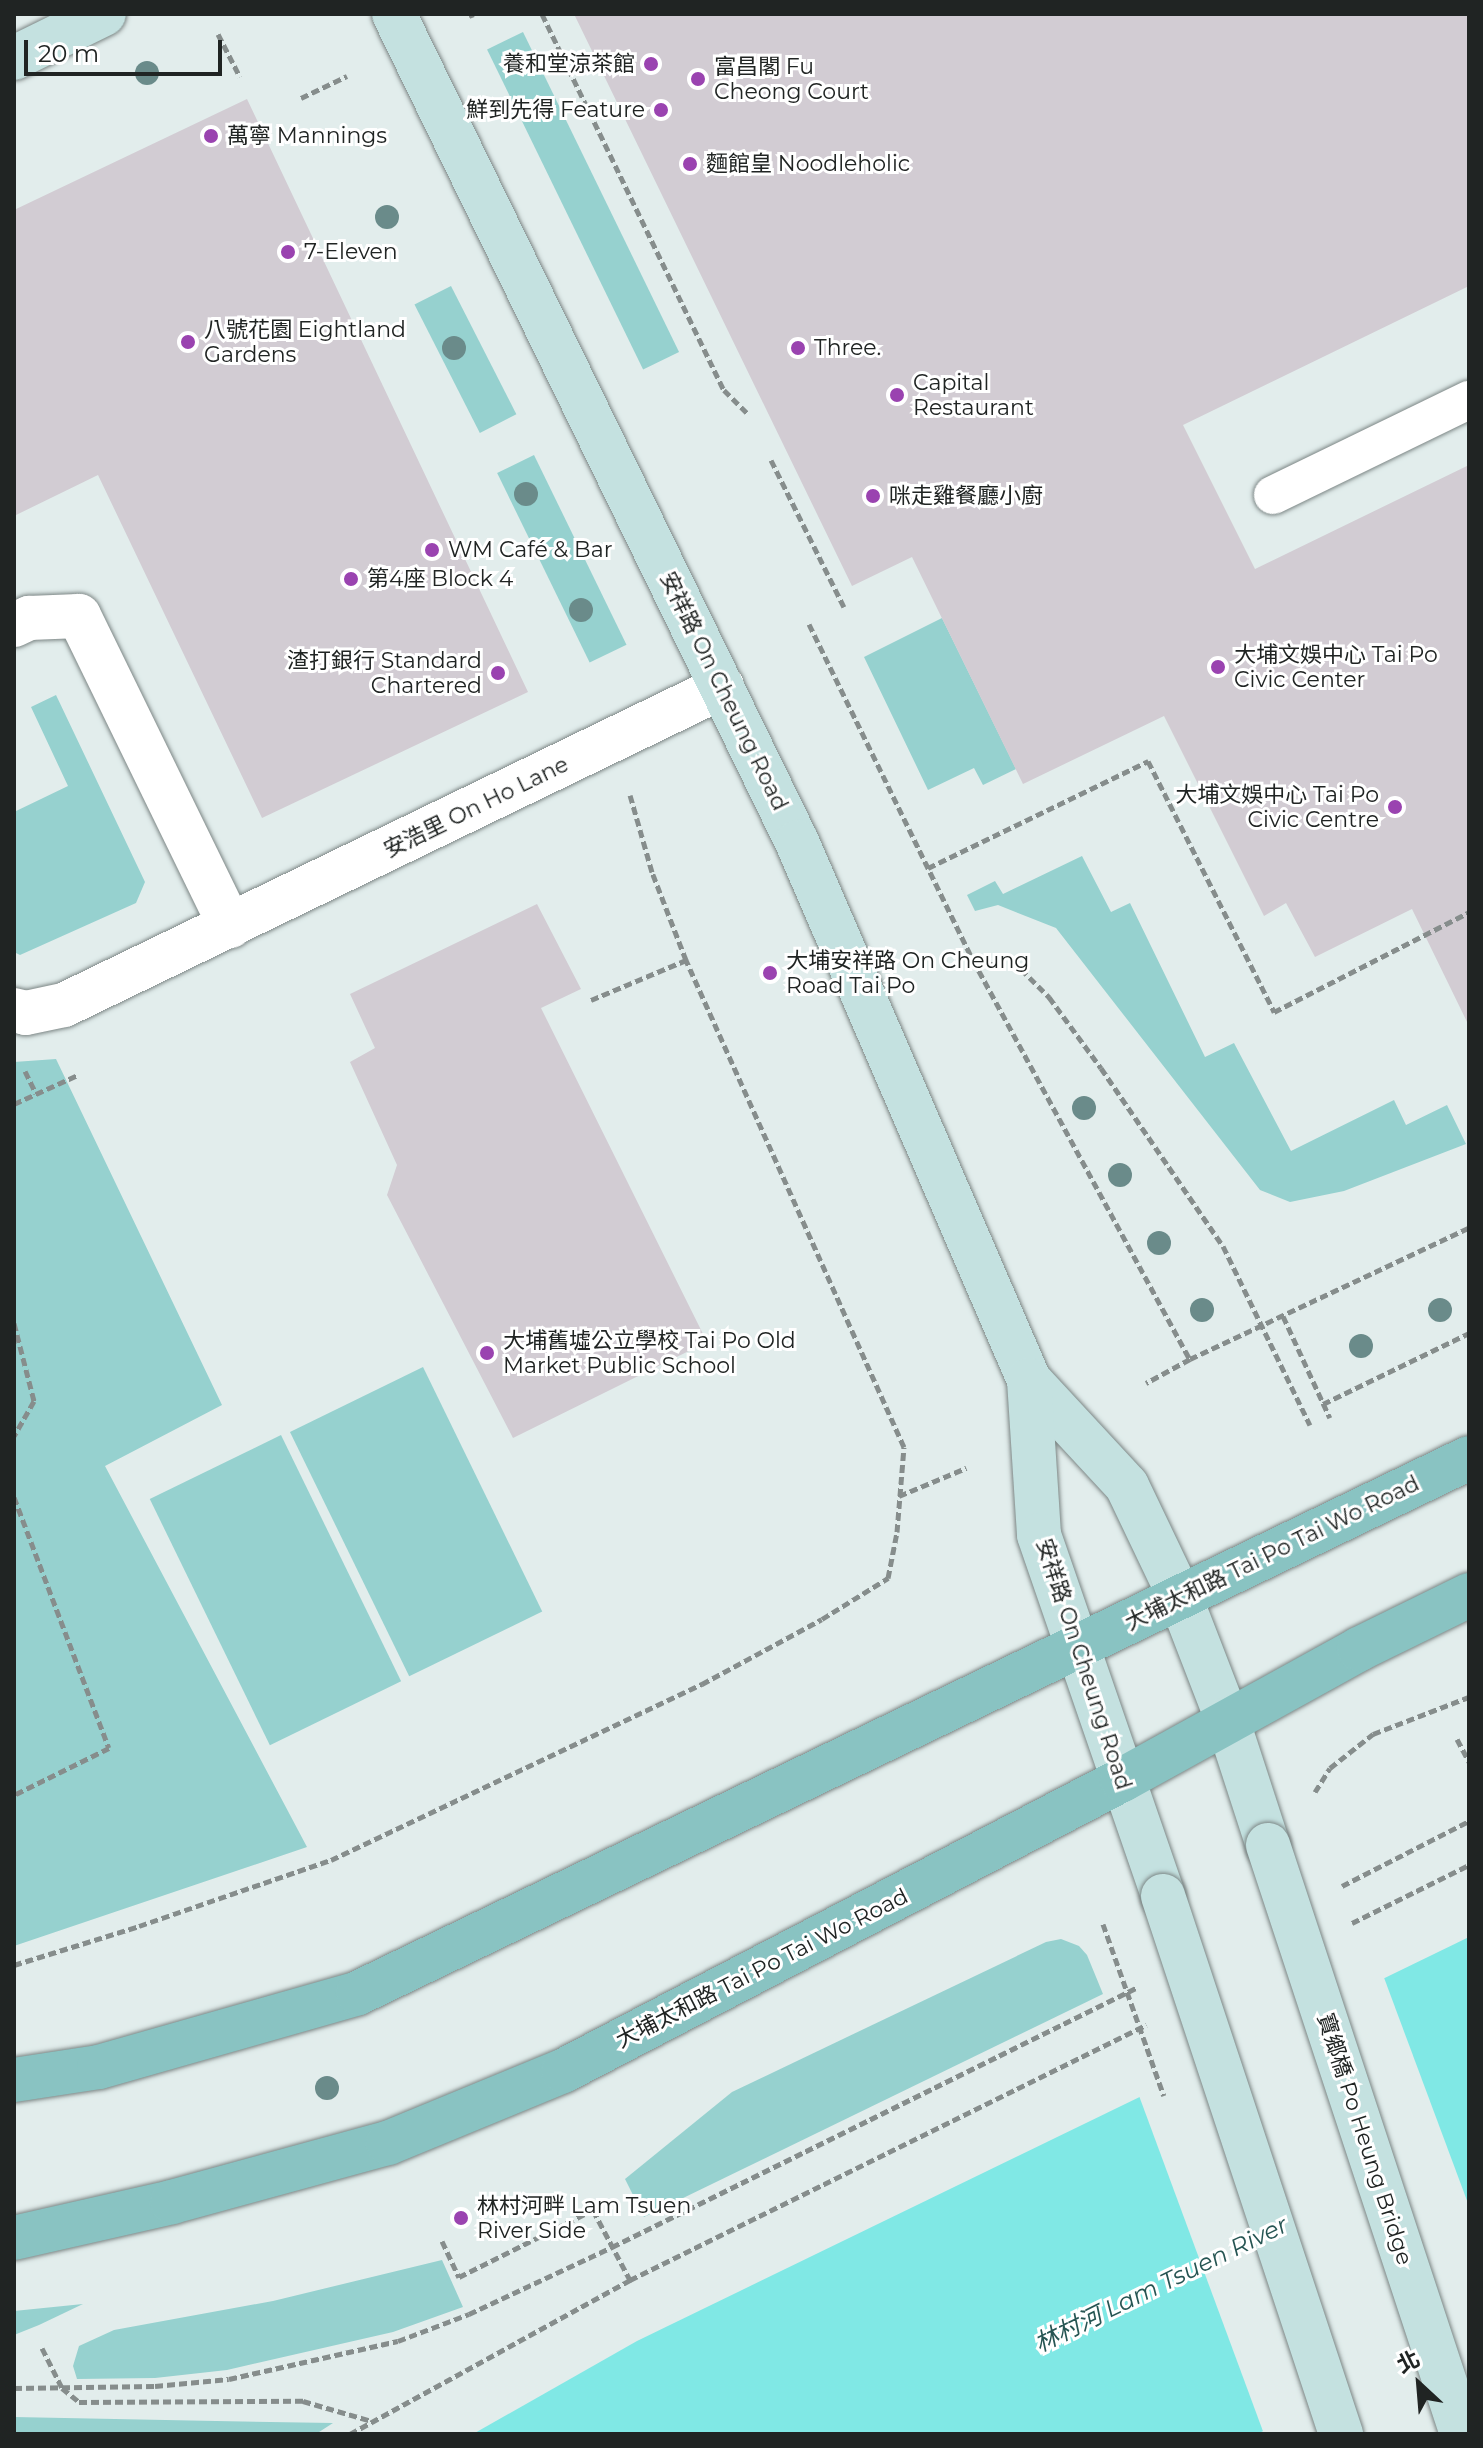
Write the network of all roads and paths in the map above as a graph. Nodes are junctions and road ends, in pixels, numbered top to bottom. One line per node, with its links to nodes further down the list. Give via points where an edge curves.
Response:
1 (104, 14): 5 (street)
2 (394, 14): 16 (street, 安祥路 On Cheung Road)
3 (542, 14): 10 (path, via 724,390)
4 (218, 34): 7 (path)
5 (14, 58)
6 (347, 76): 8 (path)
7 (240, 77)
8 (301, 98)
9 (1469, 400): 12 (lane)
10 (747, 413)
11 (771, 460): 13 (path)
12 (1273, 495)
13 (844, 607)
14 (809, 624): 18 (path)
15 (14, 625): 20 (street, via 29,618 79,616)
16 (722, 687): 17 (street, 安浩里 On Ho Lane); 33 (street, 安祥路 On Cheung Road, via 797,842)
17 (610, 742): 20 (street, 安浩里 On Ho Lane); 21 (path)
18 (928, 868): 19 (path, via 1148,761 1274,1012); 22 (path)
19 (1469, 912)
20 (230, 926): 24 (street, 安浩里 On Ho Lane, via 64,1005 26,1013)
21 (686, 960): 23 (path); 41 (path, via 904,1447)
22 (973, 960): 30 (path, via 1021,969 1049,997 1223,1246); 32 (path)
23 (591, 1000)
24 (14, 1010)
25 (78, 1075): 26 (path)
26 (14, 1104)
27 (1469, 1228): 28 (path)
28 (1283, 1316): 30 (path); 35 (path)
29 (14, 1323): 38 (path, via 34,1401)
30 (1263, 1327): 32 (path); 37 (path)
31 (1469, 1333): 35 (path)
32 (1190, 1359): 34 (path)
33 (1029, 1380): 44 (street, 安祥路 On Cheung Road, via 1127,1486); 45 (street, 安祥路 On Cheung Road, via 1039,1535)
34 (1146, 1383)
35 (1323, 1404): 36 (path)
36 (1330, 1418)
37 (1310, 1425)
38 (14, 1436)
39 (1469, 1458): 44 (main road, 大埔太和路 Tai Po Tai Wo Road)
40 (966, 1468): 41 (path)
41 (899, 1496): 58 (path, via 888,1578 702,1684 331,1860)
42 (14, 1497): 51 (path, via 109,1748)
43 (1469, 1595): 47 (main road, 大埔太和路 Tai Po Tai Wo Road)
44 (1180, 1597): 45 (main road, 大埔太和路 Tai Po Tai Wo Road); 47 (street, 安祥路 On Cheung Road)
45 (1077, 1647): 50 (street, 安祥路 On Cheung Road); 61 (main road, 大埔太和路 Tai Po Tai Wo Road, via 358,1993 99,2067)
46 (1469, 1697): 52 (path, via 1373,1734 1330,1768 1315,1787)
47 (1227, 1719): 50 (main road, 大埔太和路 Tai Po Tai Wo Road); 54 (street, 安祥路 On Cheung Road)
48 (1457, 1739): 49 (path)
49 (1469, 1762)
50 (1122, 1780): 62 (main road, 大埔太和路 Tai Po Tai Wo Road, via 563,2071 388,2143 172,2202); 71 (street, 安祥路 On Cheung Road, bridge)
51 (14, 1795)
52 (1314, 1799)
53 (1469, 1821): 56 (path)
54 (1268, 1845): 72 (street, 寶鄉橋 Po Heung Bridge, bridge)
55 (1469, 1865): 57 (path)
56 (1340, 1887)
57 (1341, 1928)
58 (14, 1965)
59 (1148, 1982): 64 (path)
60 (1156, 2020): 65 (path)
61 (14, 2080)
62 (14, 2238)
63 (442, 2241): 64 (path, via 459,2277 593,2210)
64 (612, 2247): 65 (path); 68 (path, via 398,2341 229,2379)
65 (630, 2280): 69 (path)
66 (42, 2348): 68 (path)
67 (14, 2388): 68 (path)
68 (62, 2388): 69 (path, via 79,2402 303,2401)
69 (372, 2421): 70 (path)
70 (350, 2434)
71 (1341, 2434)
72 (1462, 2434)

